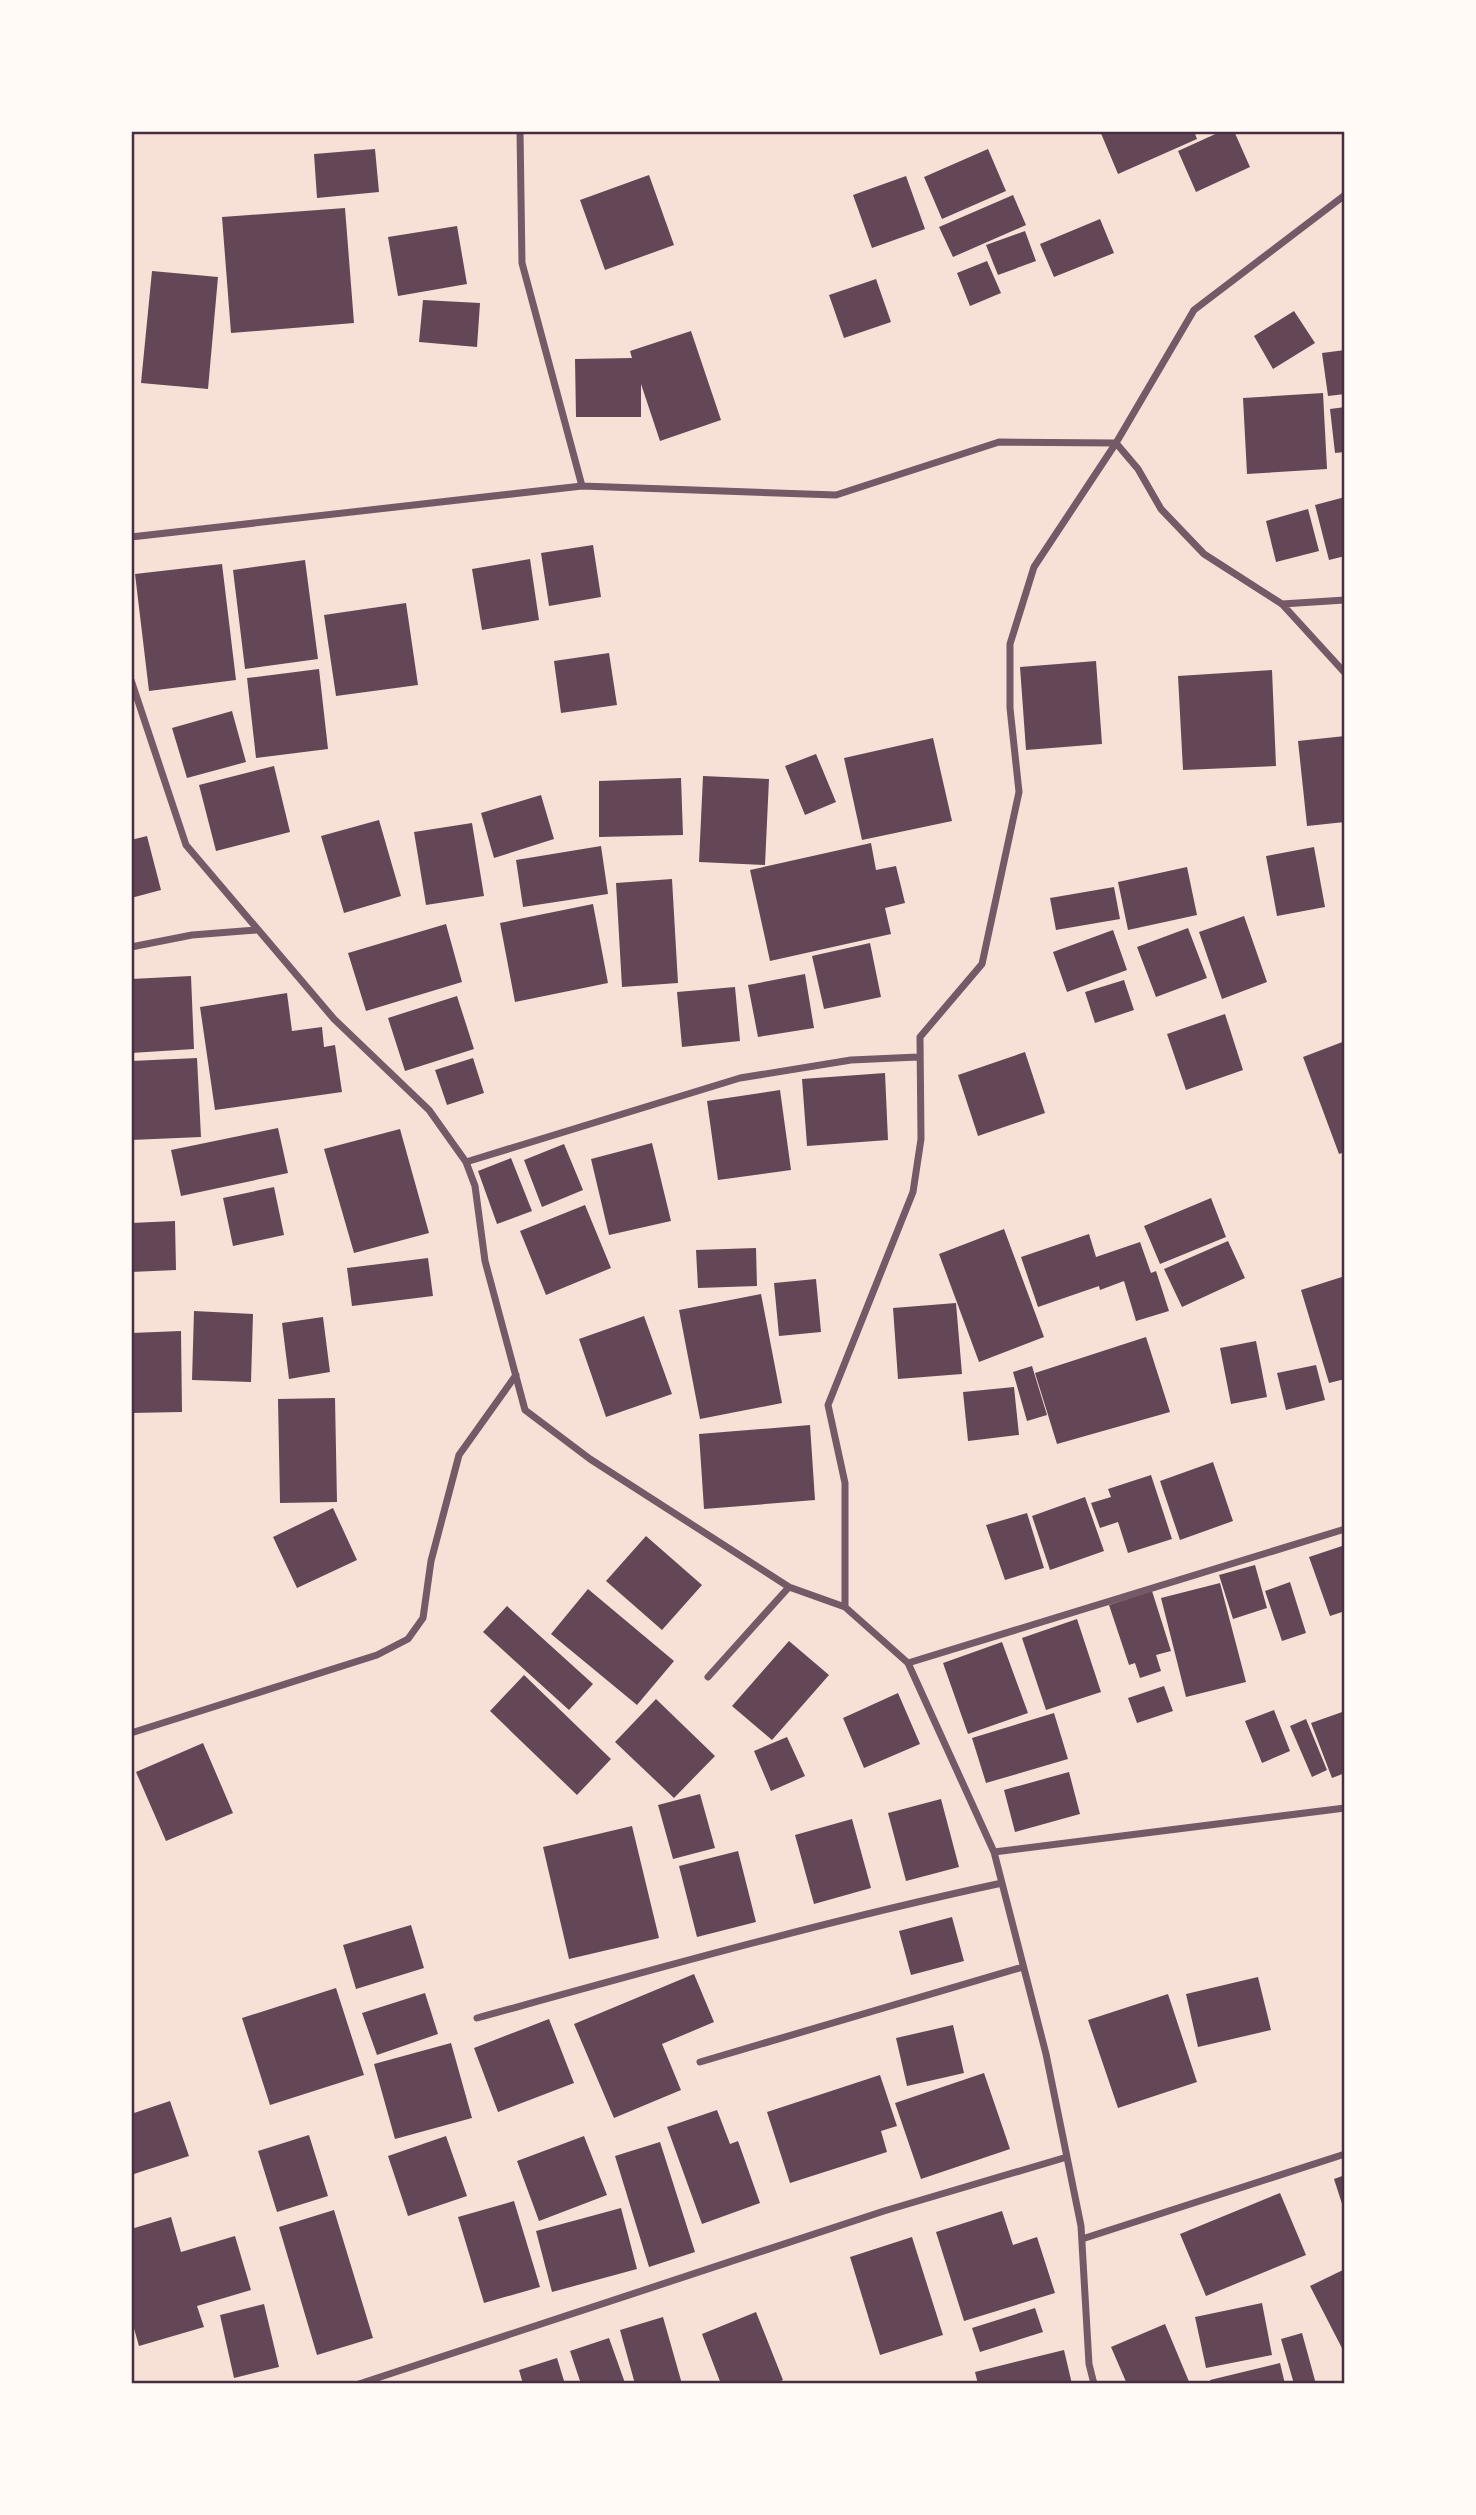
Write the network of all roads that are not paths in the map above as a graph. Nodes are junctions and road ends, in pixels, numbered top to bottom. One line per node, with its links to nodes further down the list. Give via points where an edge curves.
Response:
1 (520, 131): 4 (street, via 522,263)
2 (1345, 195): 3 (street, via 1194,310)
3 (1116, 443): 4 (street, via 999,442 836,495); 7 (street, via 1138,469 1161,509 1204,554); 12 (street, via 1034,566 1010,644 1010,708 1019,792 982,964 920,1037)
4 (582, 486): 5 (street)
5 (131, 537)
6 (1345, 600): 7 (street)
7 (1282, 604): 8 (street)
8 (1345, 673)
9 (131, 680): 10 (street, via 186,845)
10 (256, 930): 11 (street); 13 (street, via 334,1019 429,1110)
11 (131, 947)
12 (918, 1057): 13 (street, via 851,1060 740,1078); 17 (street, via 921,1139 913,1192 828,1405 845,1483)
13 (466, 1162): 14 (street, via 475,1186 485,1261)
14 (516, 1375): 16 (street, via 525,1409 590,1459); 20 (street, via 459,1454 431,1561 423,1618 408,1639 377,1655)
15 (1345, 1529): 18 (street)
16 (789, 1587): 17 (street); 19 (street)
17 (845, 1607): 18 (street)
18 (908, 1663): 22 (street)
19 (708, 1677)
20 (131, 1733)
21 (1345, 1808): 22 (street)
22 (994, 1852): 23 (street)
23 (1002, 1883): 24 (street); 25 (street, via 702,1955)
24 (1023, 1968): 26 (street); 28 (street)
25 (477, 2018)
26 (700, 2062)
27 (1345, 2154): 29 (street)
28 (1067, 2157): 29 (street); 30 (street, via 870,2215)
29 (1082, 2239): 31 (street)
30 (359, 2384)
31 (1094, 2384)

